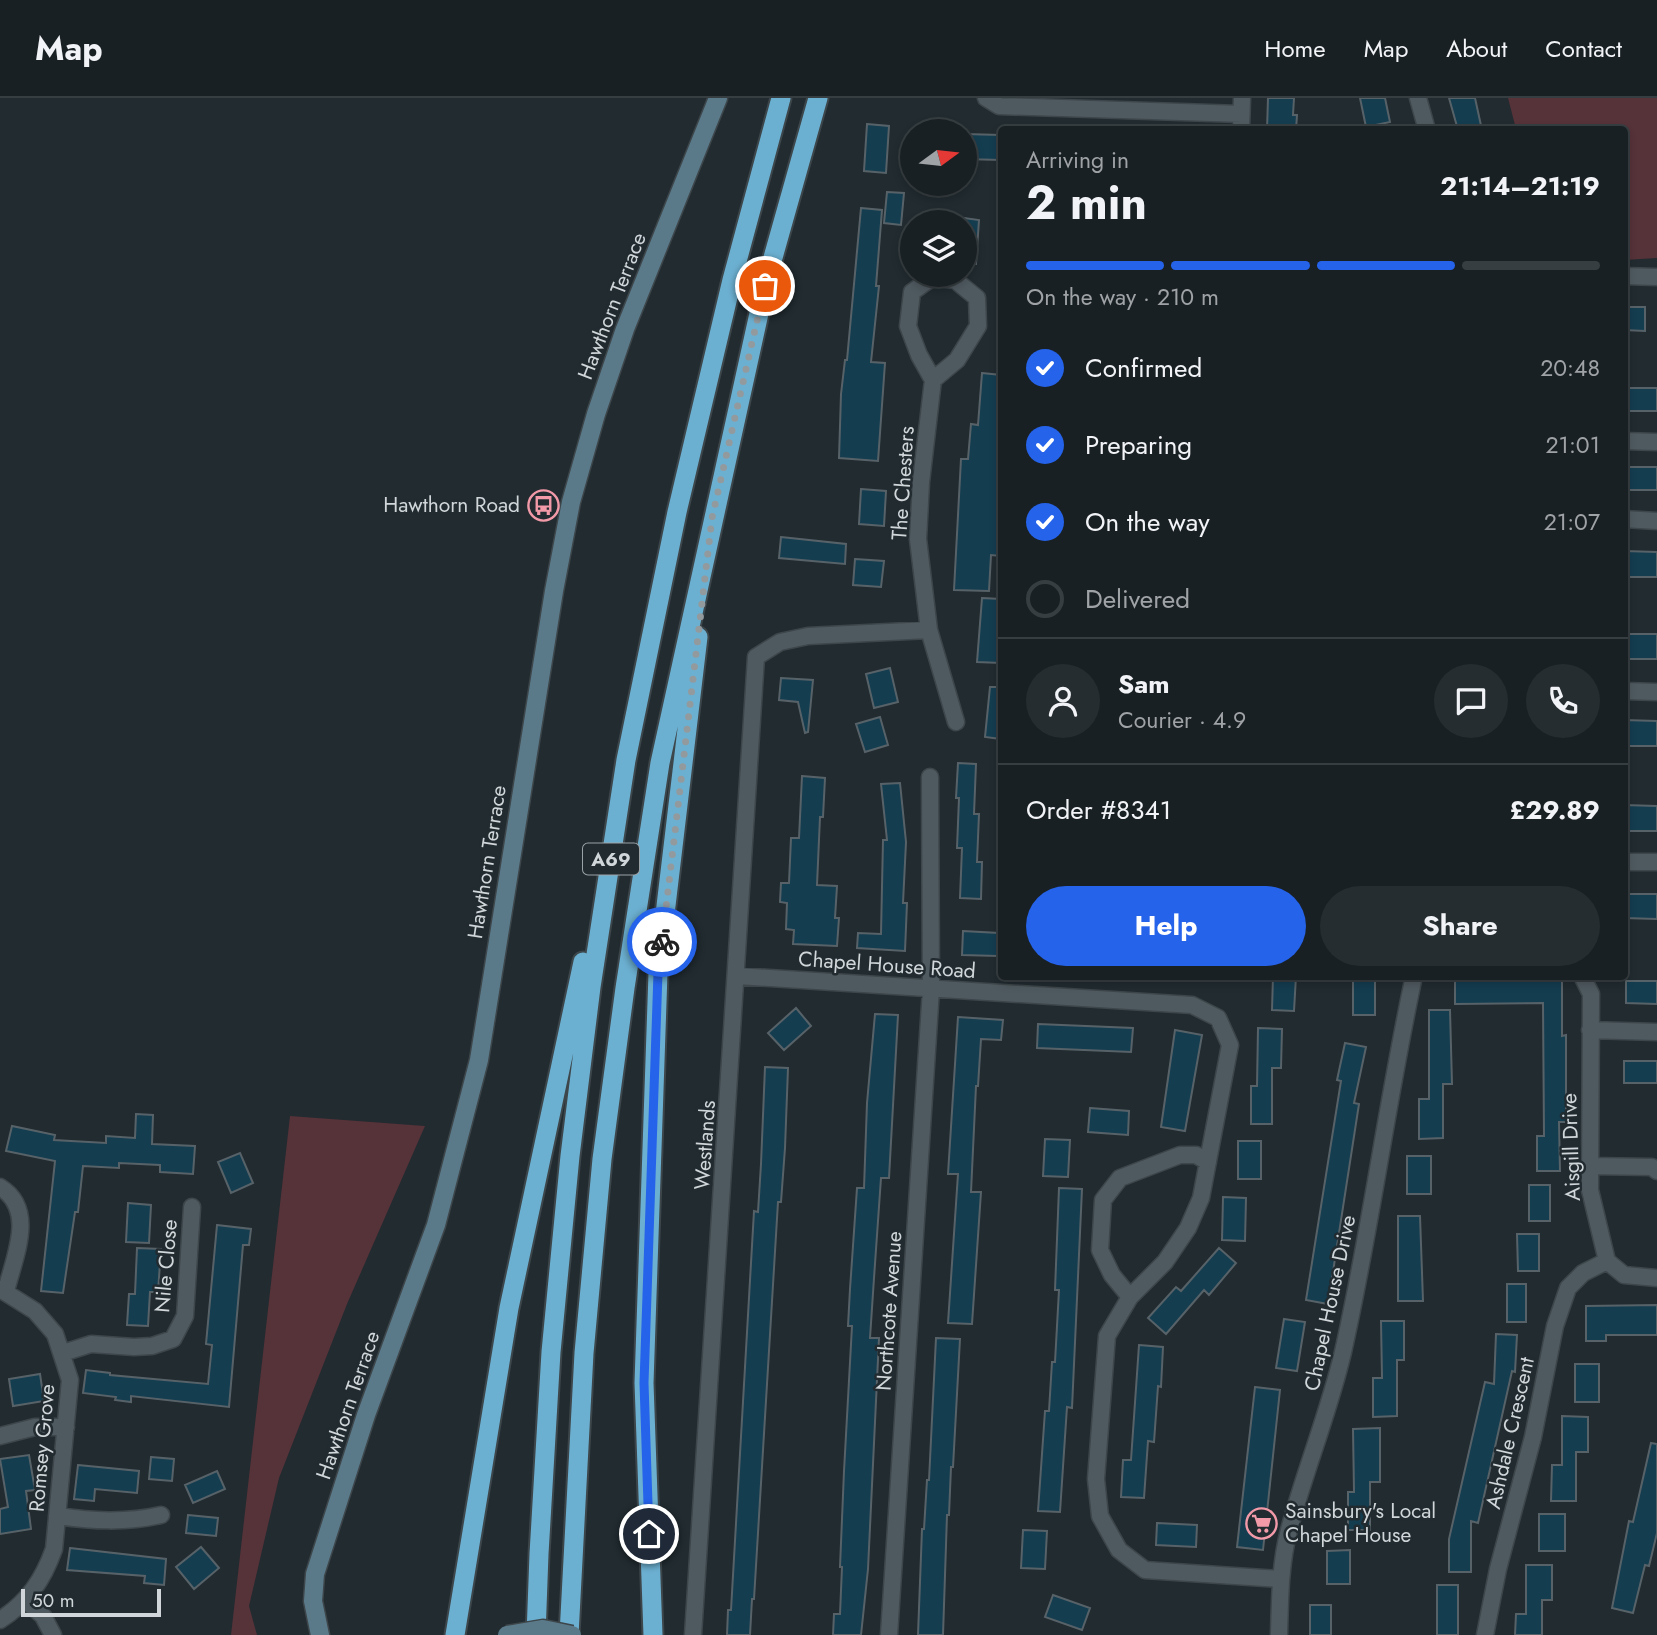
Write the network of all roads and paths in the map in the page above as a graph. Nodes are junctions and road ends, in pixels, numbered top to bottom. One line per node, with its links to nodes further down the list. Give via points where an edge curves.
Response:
1 (718, 98): 48 (main road, Hawthorn Terrace, via 625,329 571,502 479,1060 436,1225 366,1415 315,1574 313,1601)
2 (781, 98): 20 (highway, A69, via 677,512)
3 (818, 98): 13 (highway, A69, via 765,286)
4 (986, 98): 6 (street, via 999,106)
5 (1418, 98): 7 (street)
6 (1241, 114)
7 (1426, 126)
8 (1628, 276): 9 (street)
9 (1657, 277)
10 (933, 380): 10 (street, via 908,326 912,292 933,277 956,280 977,298 978,326 957,360); 16 (street, The Chesters, via 918,539)
11 (1628, 441): 12 (street)
12 (1657, 442)
13 (712, 518): 52 (highway, A69, via 660,763 601,1159 584,1353); 53 (highway, via 658,973 644,1383)
14 (1628, 519): 15 (street)
15 (1657, 521)
16 (929, 630): 19 (street, The Chesters); 24 (street, Westlands, via 808,636 780,642 756,657)
17 (1628, 691): 18 (street)
18 (1657, 692)
19 (956, 722)
20 (625, 760): 49 (highway, via 509,1308); 51 (highway, A69, via 570,1156 551,1352)
21 (930, 777): 27 (street, Northcote Avenue)
22 (1628, 862): 23 (street)
23 (1657, 862)
24 (737, 976): 27 (street, Chapel House Road); 54 (street, Westlands)
25 (1413, 980): 44 (street, Chapel House Drive, via 1360,1273 1333,1395 1289,1531)
26 (1584, 980): 28 (street, Aisgill Drive, via 1591,994)
27 (931, 989): 30 (street, Chapel House Road, via 1192,1005 1218,1018 1230,1045); 55 (street, Northcote Avenue)
28 (1590, 1030): 29 (street); 31 (street, Aisgill Drive)
29 (1657, 1032)
30 (1208, 1162): 38 (street, Chapel House Road, via 1201,1198 1188,1228 1166,1262); 38 (street, via 1196,1155 1180,1155 1120,1178 1103,1200 1100,1250)
31 (1590, 1166): 32 (street, via 1652,1167); 35 (street, Aisgill Drive, via 1590,1190)
32 (1657, 1171)
33 (0, 1187): 37 (street, via 16,1201 22,1215)
34 (192, 1207): 39 (street, Nile Close, via 184,1316 173,1339 152,1346 91,1344)
35 (1607, 1261): 36 (street, via 1624,1275); 57 (street, Ashdale Crescent, via 1583,1273 1568,1288 1559,1313)
36 (1657, 1278)
37 (3, 1290): 39 (street, Romsey Grove, via 35,1311 55,1334)
38 (1130, 1297): 44 (street, Chapel House Road, via 1107,1336 1096,1479 1100,1516 1119,1550 1145,1570)
39 (63, 1353): 40 (street, Romsey Grove, via 70,1380)
40 (66, 1427): 41 (street, via 35,1427); 43 (street, Romsey Grove)
41 (0, 1436)
42 (161, 1515): 43 (street, via 111,1522)
43 (57, 1516): 45 (street, Romsey Grove, via 46,1572)
44 (1281, 1579): 56 (street, Chapel House Drive)
45 (25, 1600): 46 (street, Romsey Grove); 47 (street, via 43,1616)
46 (0, 1620)
47 (53, 1635)
48 (320, 1635)
49 (455, 1635)
50 (507, 1635): 52 (main road, bridge, via 543,1629)
51 (536, 1635)
52 (571, 1635)
53 (653, 1635)
54 (693, 1635)
55 (889, 1635)
56 (1279, 1635)
57 (1485, 1635)

